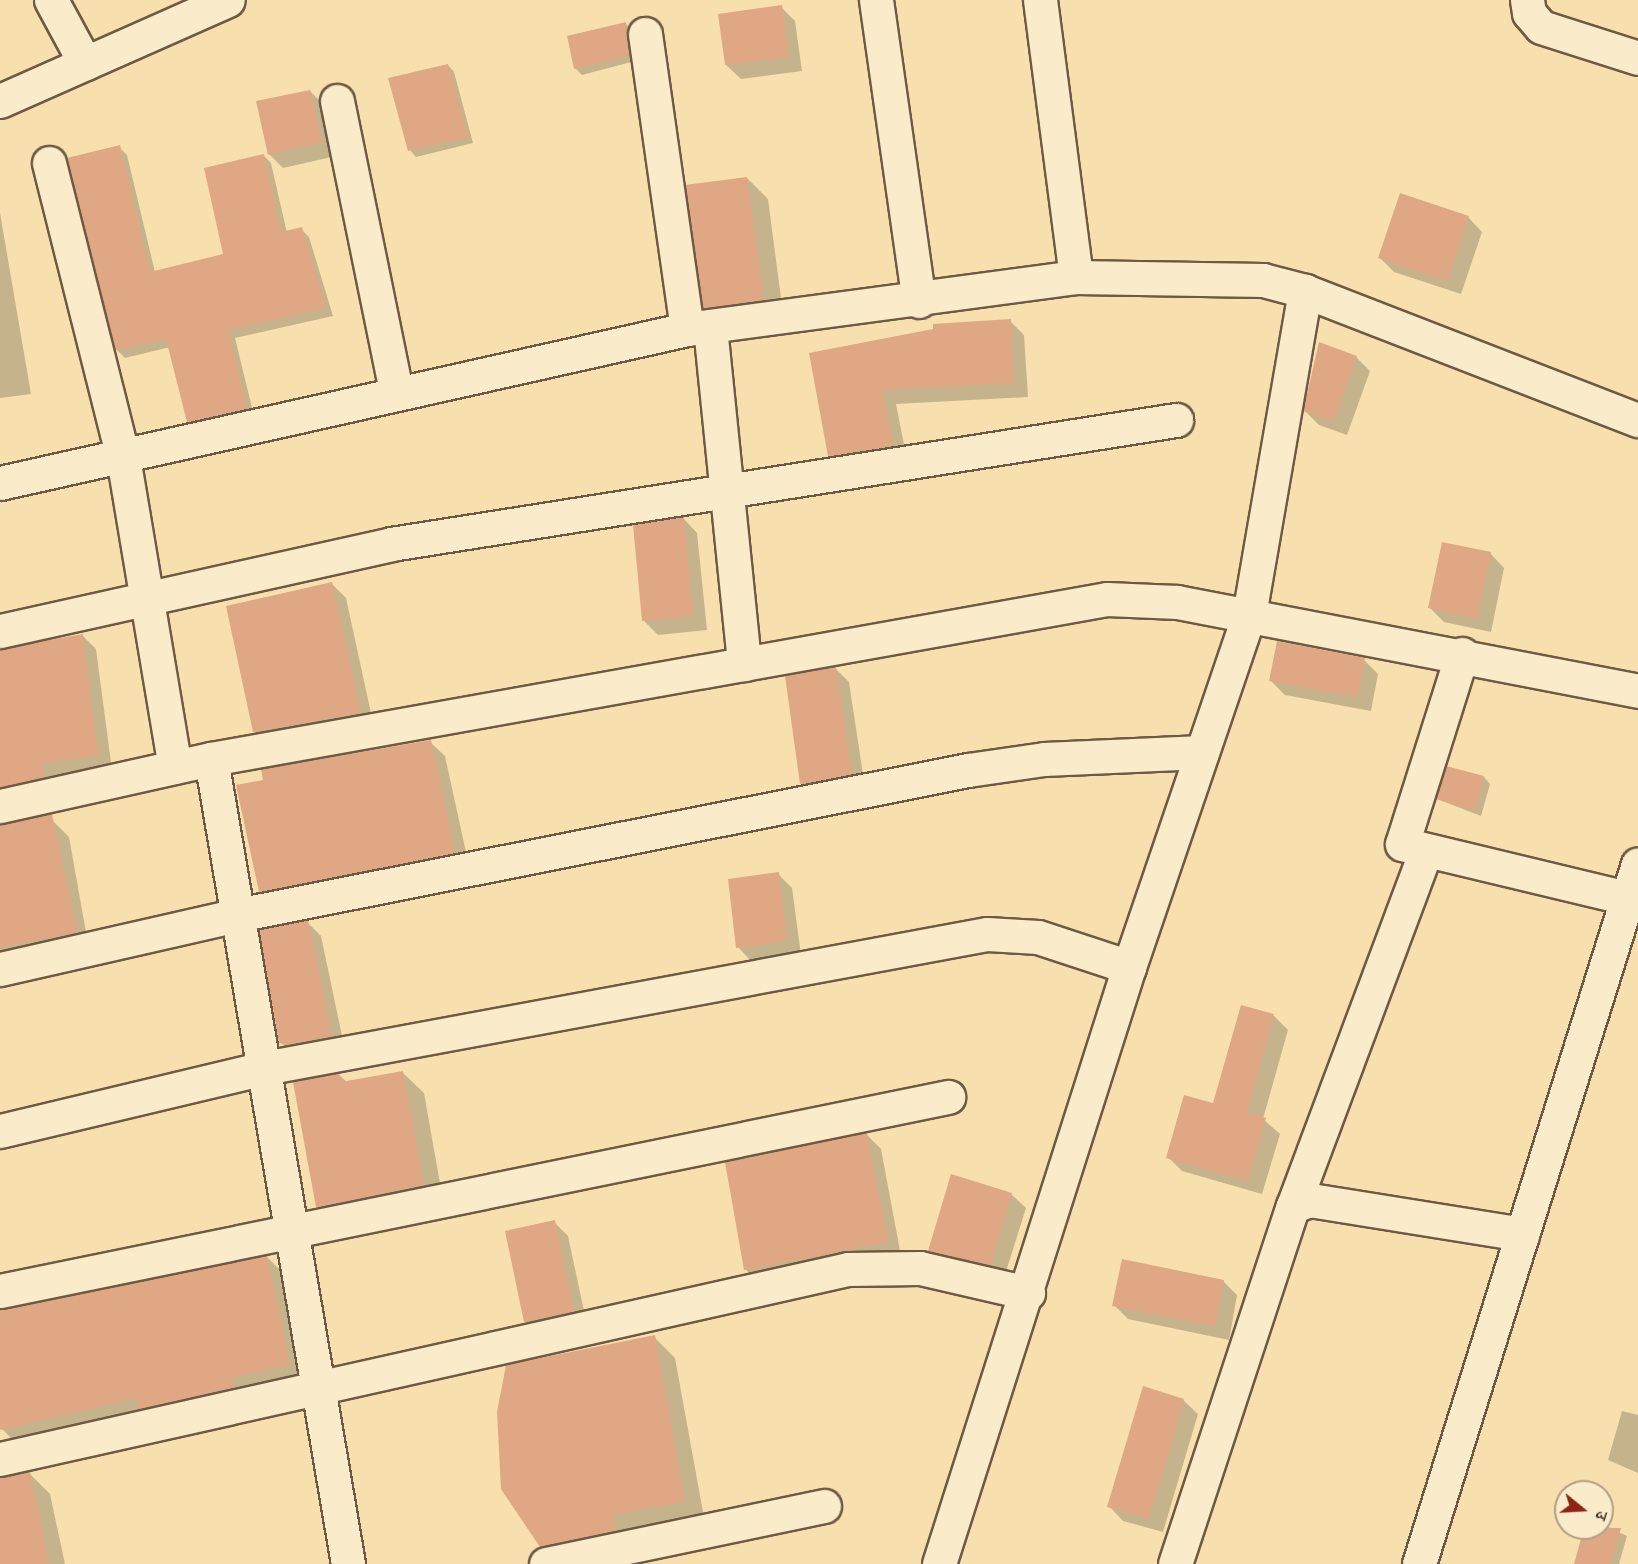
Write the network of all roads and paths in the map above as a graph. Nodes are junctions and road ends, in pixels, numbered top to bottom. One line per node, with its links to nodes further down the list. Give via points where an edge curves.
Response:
1 (51, 0): 8 (street)
2 (228, 0): 8 (street)
3 (876, 0): 14 (street)
4 (1040, 0): 12 (street)
5 (1527, 0): 7 (street, via 1529,14 1541,27)
6 (645, 34): 15 (street)
7 (1638, 58)
8 (84, 63): 9 (street)
9 (0, 101)
10 (337, 101): 16 (street)
11 (49, 163): 19 (street)
12 (1076, 277): 13 (street, via 1263,280); 14 (street)
13 (1305, 291): 18 (street); 23 (street)
14 (919, 301): 15 (street)
15 (699, 328): 16 (street); 21 (street)
16 (396, 392): 19 (street)
17 (1176, 420): 21 (street)
18 (1638, 420)
19 (123, 457): 20 (street); 22 (street)
20 (0, 483)
21 (724, 490): 22 (street, via 391,544); 26 (street)
22 (149, 598): 24 (street); 30 (street)
23 (1249, 615): 25 (street); 26 (street, via 1177,602 1107,599); 28 (street)
24 (0, 631)
25 (1462, 654): 27 (street); 32 (street, via 1402,844)
26 (744, 664): 29 (street)
27 (1638, 692)
28 (1202, 752): 35 (street, via 1044,759 968,770); 36 (street)
29 (211, 759): 30 (street); 35 (street)
30 (175, 767): 31 (street)
31 (0, 806)
32 (1425, 853): 34 (street); 41 (street)
33 (1638, 864): 34 (street)
34 (1628, 898): 43 (street)
35 (237, 915): 37 (street); 38 (street)
36 (1129, 968): 38 (street, via 1038,937 987,934); 45 (street)
37 (0, 969)
38 (264, 1068): 40 (street); 42 (street)
39 (948, 1097): 42 (street)
40 (0, 1131)
41 (1293, 1206): 43 (street, via 1310,1200); 52 (street)
42 (290, 1228): 44 (street); 46 (street)
43 (1522, 1234): 53 (street)
44 (0, 1291)
45 (1028, 1293): 46 (street, via 920,1268 848,1269); 51 (street)
46 (316, 1385): 47 (street); 49 (street)
47 (0, 1459)
48 (824, 1506): 50 (street)
49 (348, 1564)
50 (546, 1564)
51 (939, 1564)
52 (1175, 1564)
53 (1419, 1564)

